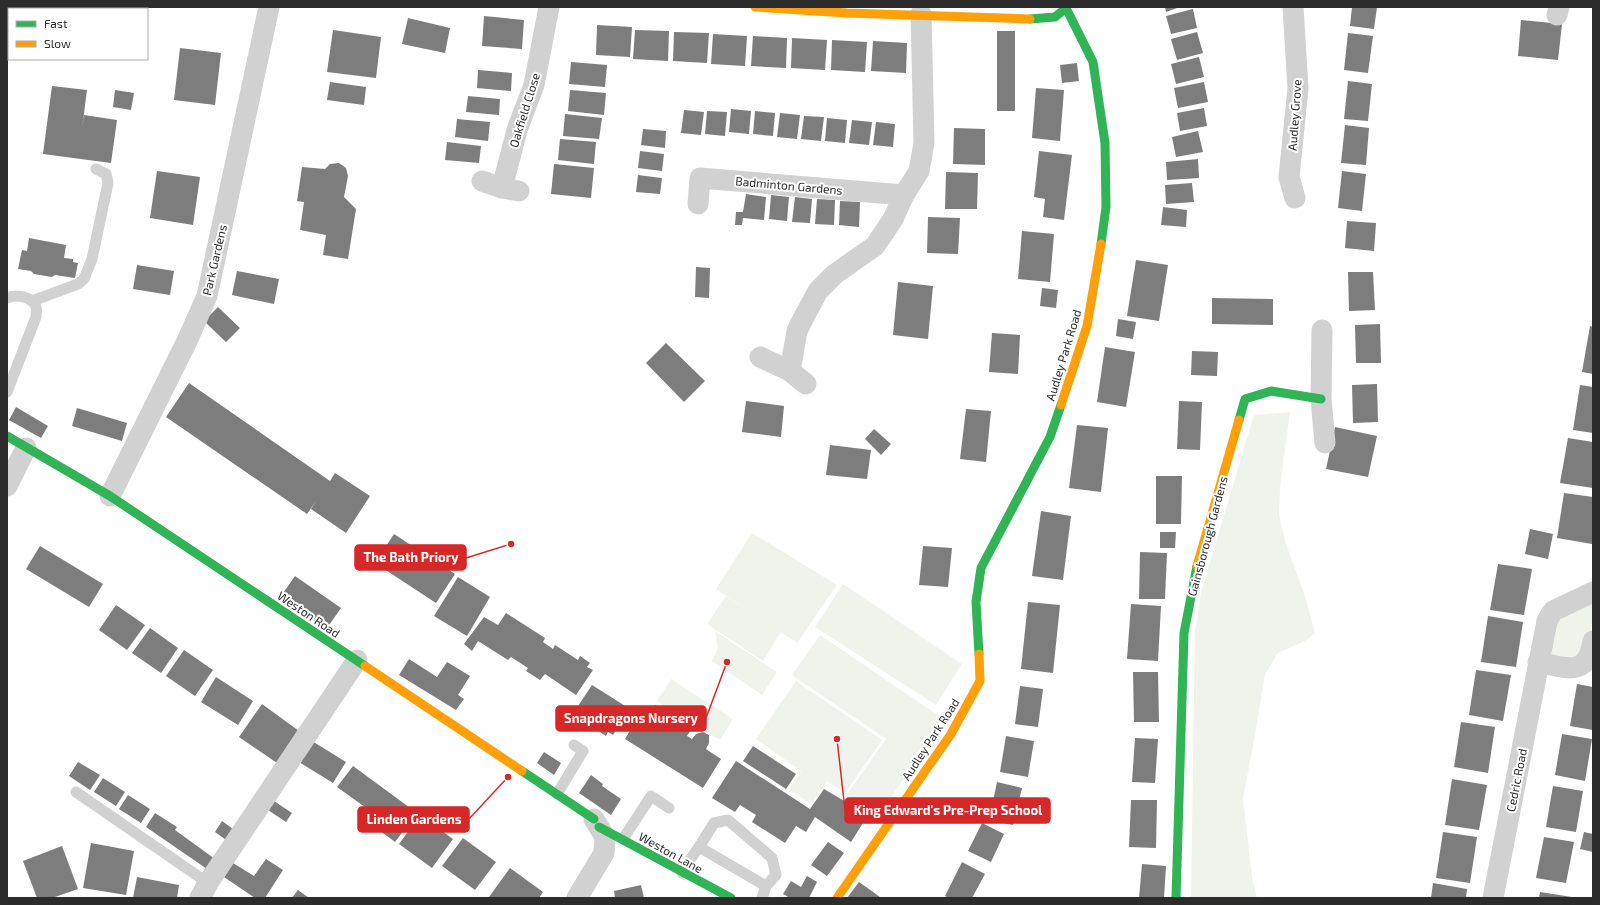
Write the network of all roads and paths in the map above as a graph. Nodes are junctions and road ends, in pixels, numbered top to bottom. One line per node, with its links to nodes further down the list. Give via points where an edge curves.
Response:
1 (269, 7): 25 (street, Park Gardens, via 207,296 187,342)
2 (549, 7): 9 (street, Oakfield Close, via 534,85 517,130 510,190)
3 (755, 7): 6 (street, Audley Park Road)
4 (1293, 7): 11 (street, Audley Grove, via 1298,88 1289,177)
5 (1066, 8): 7 (street, Audley Park Road, via 1055,17 1035,20); 43 (street, Audley Park Road, via 1093,62 1105,143 1106,207 1087,326 1050,437 982,568 976,602 980,681 951,734)
6 (847, 10): 7 (street, Audley Park Road)
7 (920, 14): 10 (street, via 924,143 919,171)
8 (96, 169): 14 (lane, via 106,174 108,183 92,259 84,280)
9 (482, 181)
10 (904, 195): 12 (street, Badminton Gardens, via 700,178); 17 (street, via 893,219 875,246 835,274 818,291 797,332)
11 (1295, 198)
12 (698, 204)
13 (7, 298): 14 (lane, via 14,295)
14 (32, 301): 19 (lane, via 36,308 36,317)
15 (1322, 330): 20 (street)
16 (760, 357): 17 (street)
17 (790, 371): 18 (street)
18 (806, 384)
19 (7, 392)
20 (1321, 399): 22 (street); 44 (street, Gainsborough Gardens, via 1271,391 1245,399 1194,576 1184,634)
21 (7, 436): 23 (street, Weston Road)
22 (1325, 443)
23 (26, 448): 24 (street); 25 (street, Weston Road)
24 (7, 486)
25 (110, 496): 28 (street, Weston Road)
26 (1593, 592): 29 (street, Cedric Road, via 1553,611 1547,621)
27 (1593, 641): 29 (street, via 1591,654 1586,663 1572,669)
28 (357, 660): 32 (street, Weston Road); 39 (street)
29 (1538, 662): 45 (street, Cedric Road)
30 (574, 745): 32 (lane, via 583,751)
31 (76, 792): 39 (lane)
32 (557, 794): 34 (street, Weston Road)
33 (669, 808): 35 (lane, via 651,796)
34 (597, 823): 35 (street, Weston Lane); 40 (street, via 606,837 604,853)
35 (623, 839): 37 (street, Weston Lane)
36 (699, 847): 37 (lane); 38 (lane); 38 (lane, via 714,823 728,820 772,858 776,875)
37 (682, 873): 41 (street, Weston Lane)
38 (766, 886): 42 (lane)
39 (205, 893)
40 (577, 898)
41 (731, 898)
42 (762, 898)
43 (837, 898)
44 (1176, 898)
45 (1493, 898)

